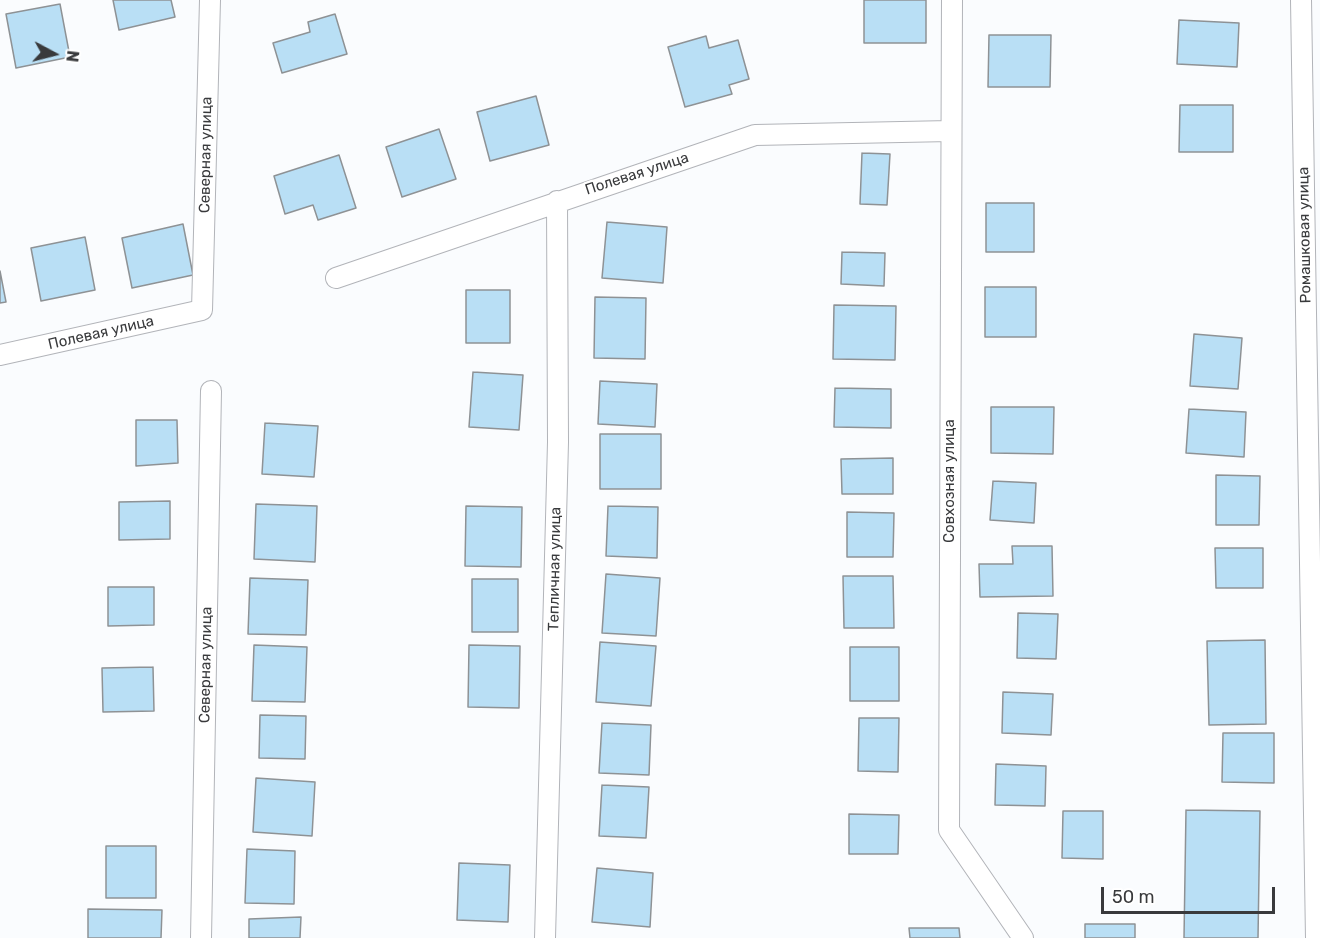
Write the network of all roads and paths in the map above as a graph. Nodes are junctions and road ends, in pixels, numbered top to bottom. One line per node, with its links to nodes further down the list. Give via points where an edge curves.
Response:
1 (210, 0): 7 (street, Северная улица)
2 (952, 0): 4 (street, Совхозная улица)
3 (1301, 0): 13 (street, Ромашковая улица)
4 (950, 131): 5 (street, Полевая улица, via 755,135); 12 (street, Совхозная улица, via 949,830)
5 (557, 201): 6 (street, Полевая улица); 11 (street, Тепличная улица, via 557,454)
6 (336, 278)
7 (202, 310): 8 (street, Полевая улица)
8 (0, 355)
9 (210, 391): 10 (street, Северная улица)
10 (201, 938)
11 (545, 938)
12 (1023, 938)
13 (1316, 938)

